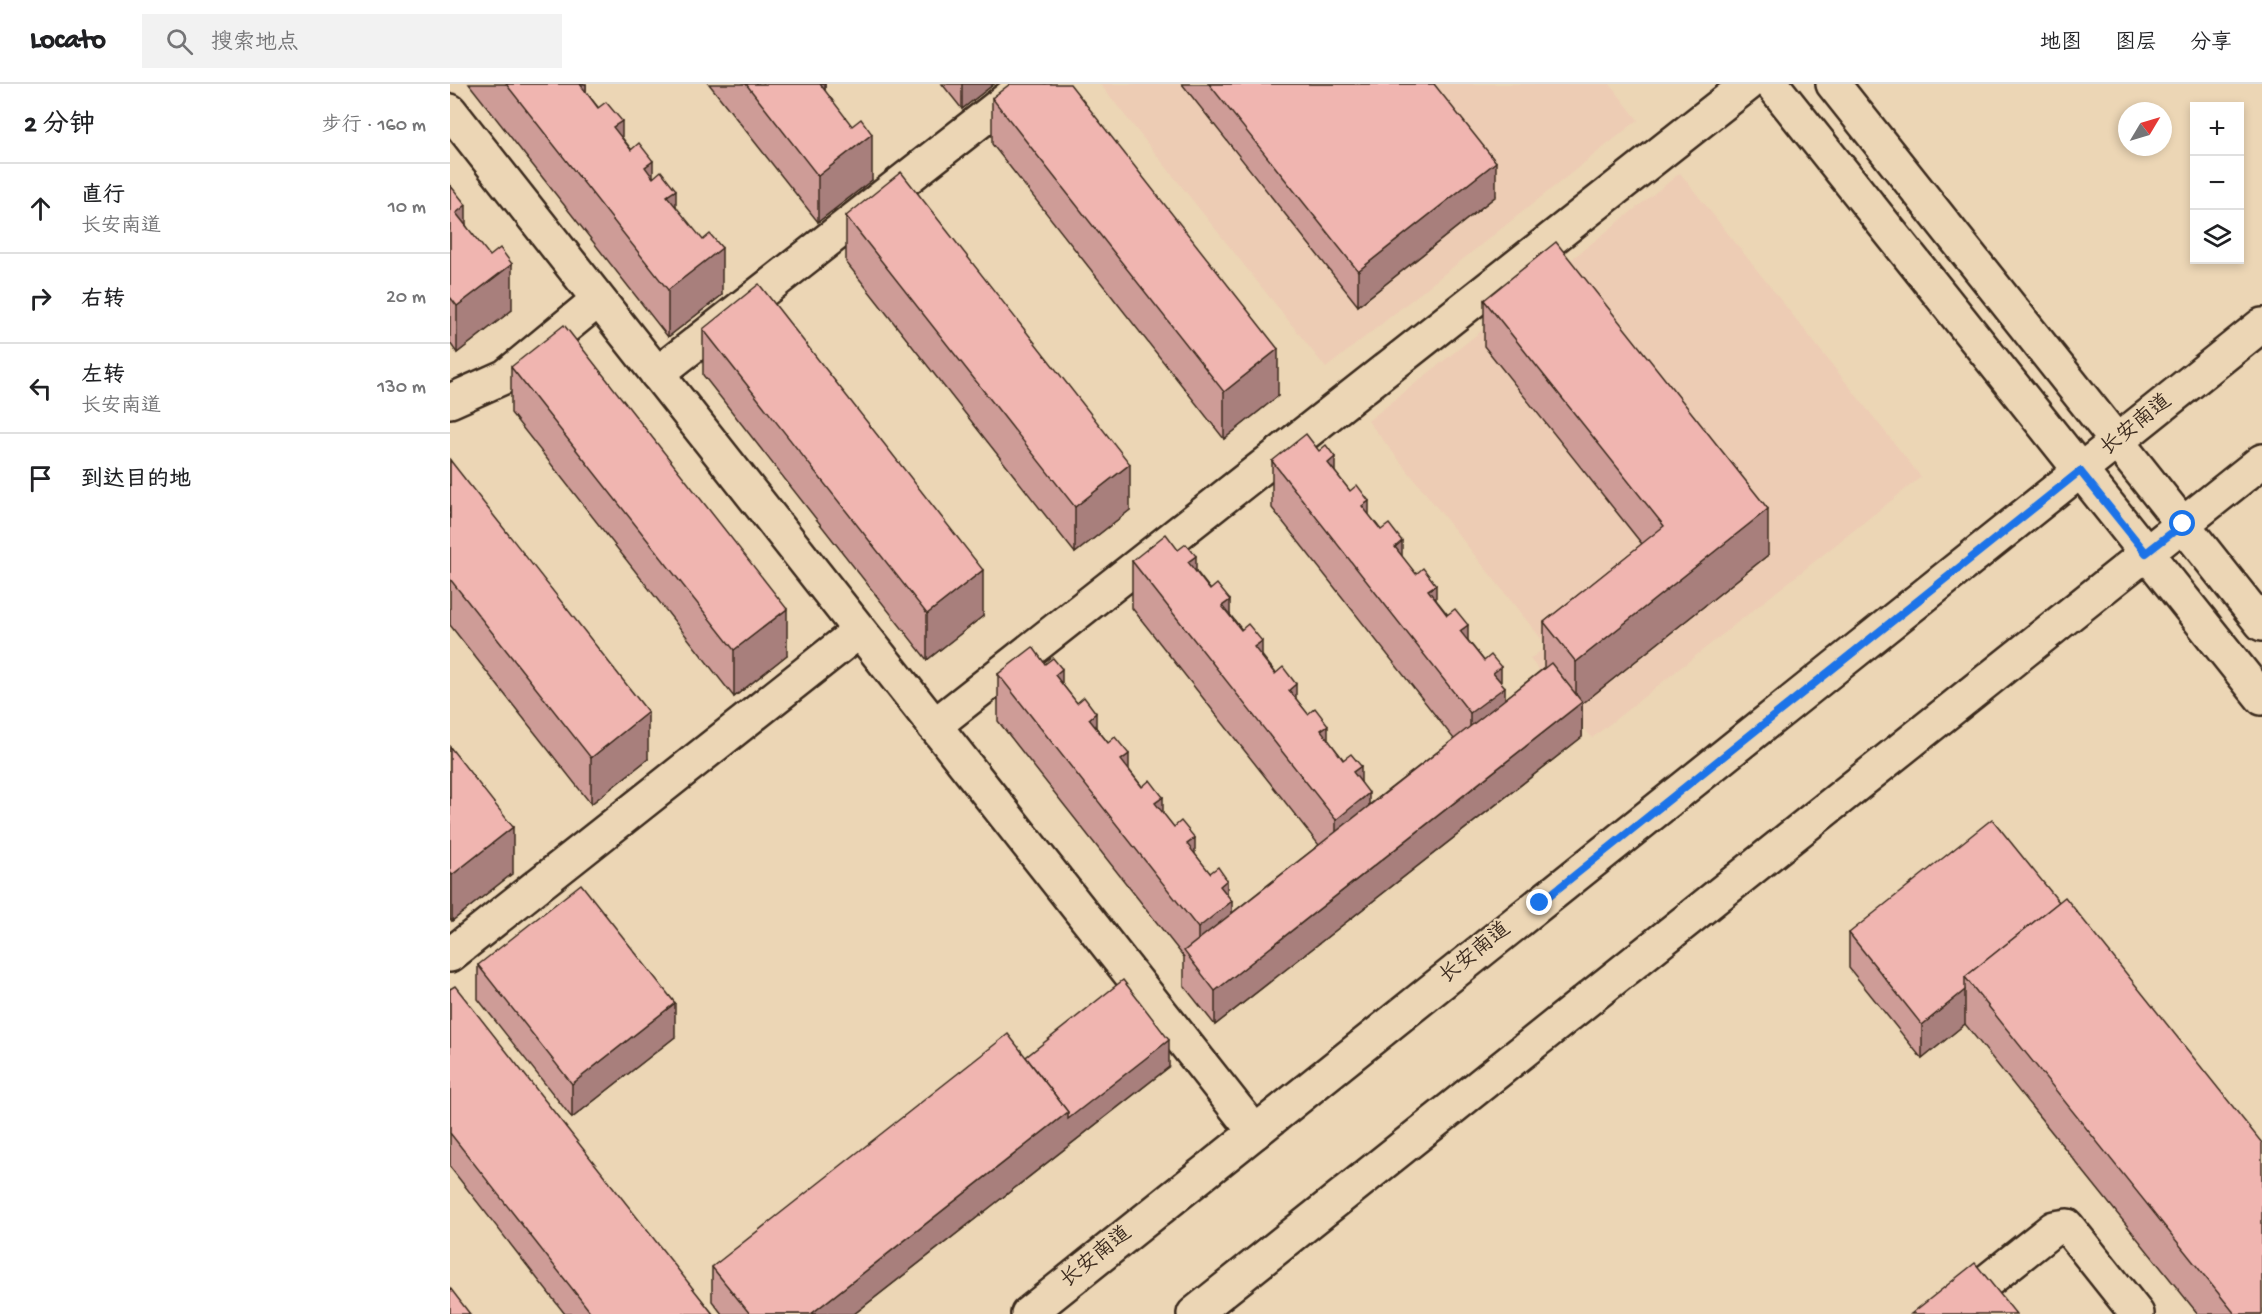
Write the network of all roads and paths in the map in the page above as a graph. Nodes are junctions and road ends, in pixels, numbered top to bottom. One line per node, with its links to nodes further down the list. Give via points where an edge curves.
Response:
1 (1026, 84): 8 (main road)
2 (1748, 84): 18 (main road)
3 (1772, 84): 12 (main road)
4 (1833, 84): 10 (main road)
5 (450, 111): 6 (main road)
6 (598, 300): 8 (main road); 9 (main road, via 506,376)
7 (2262, 326): 10 (main road, 长安南道)
8 (657, 374): 16 (main road)
9 (450, 401)
10 (2117, 441): 12 (main road, 长安南道); 13 (main road)
11 (2262, 461): 13 (main road)
12 (2080, 471): 14 (main road); 20 (main road, 长安南道)
13 (2183, 524): 14 (main road); 15 (main road)
14 (2146, 553): 17 (main road); 22 (main road)
15 (2262, 624)
16 (859, 631): 18 (main road); 19 (main road)
17 (2262, 698)
18 (934, 726): 20 (main road)
19 (450, 955)
20 (1255, 1132): 21 (main road, 长安南道)
21 (1028, 1314)
22 (1194, 1314)
23 (1946, 1314): 24 (main road, via 2054,1228 2067,1226)
24 (2137, 1314)

